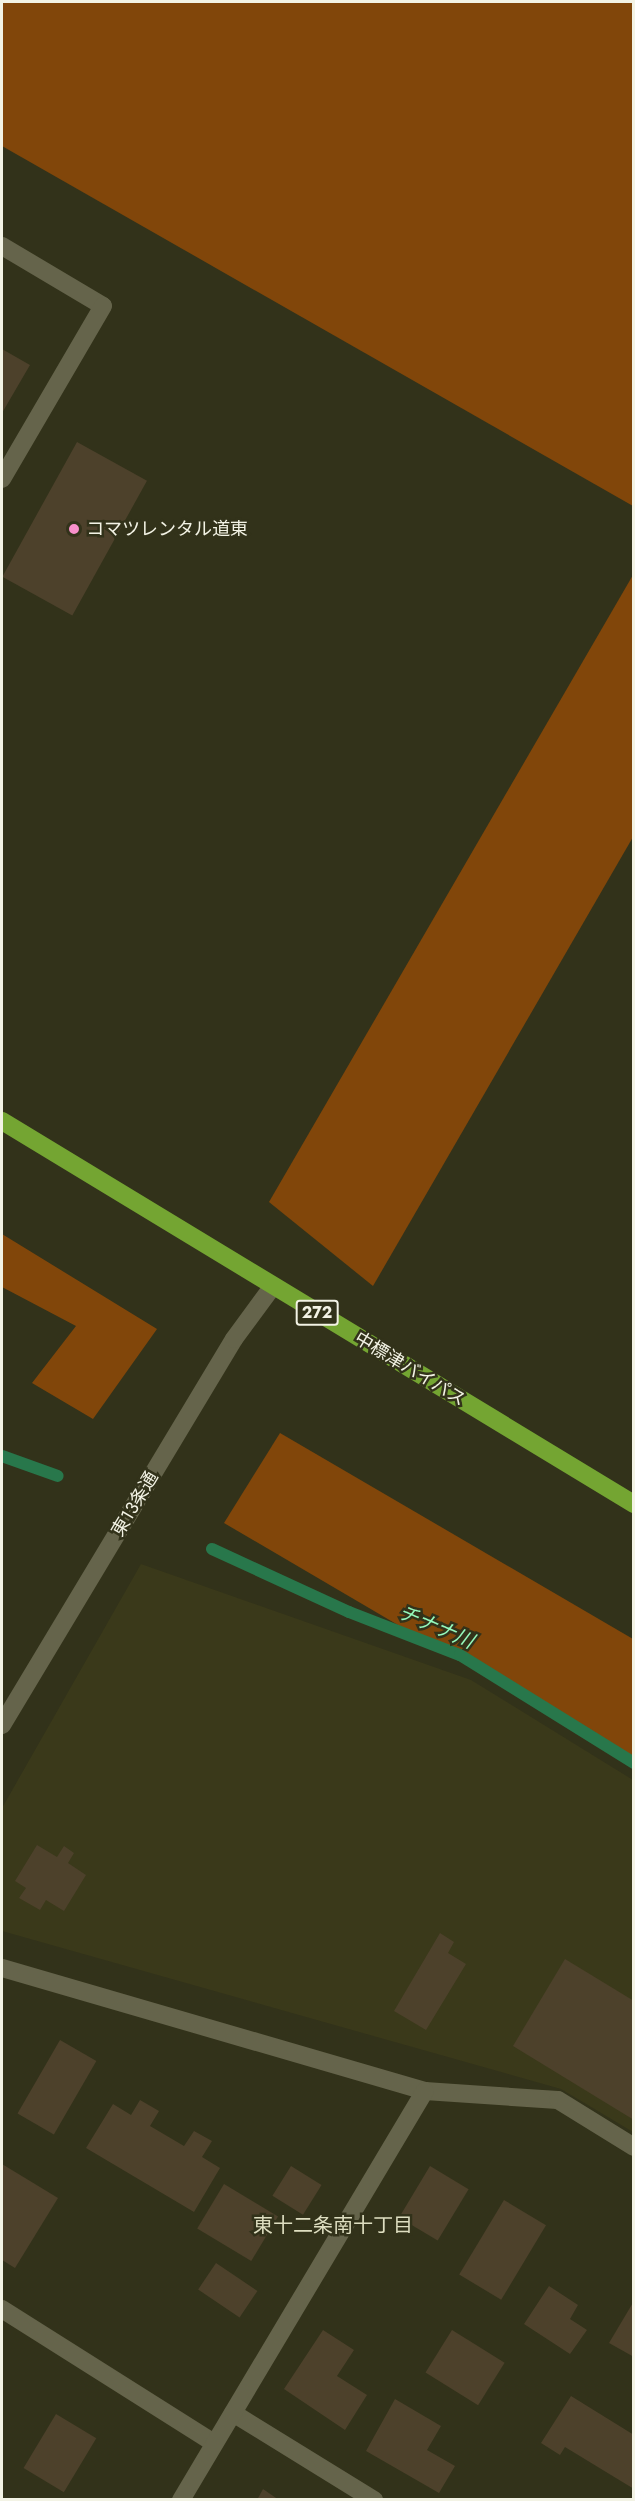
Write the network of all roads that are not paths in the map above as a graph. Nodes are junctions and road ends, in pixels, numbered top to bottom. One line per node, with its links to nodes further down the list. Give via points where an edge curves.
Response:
1 (2, 246): 2 (street, via 104,306)
2 (2, 479)
3 (2, 1121): 4 (highway, 中標津バイパス / 272)
4 (273, 1286): 5 (highway, 中標津バイパス / 272); 6 (street, 東13条通, via 234,1339)
5 (633, 1504)
6 (2, 1725)
7 (2, 1968): 8 (street)
8 (425, 2091): 9 (street, via 558,2100); 11 (street)
9 (633, 2147)
10 (2, 2308): 12 (street)
11 (232, 2413): 12 (street); 14 (street)
12 (214, 2444): 13 (street)
13 (181, 2499)
14 (374, 2499)

